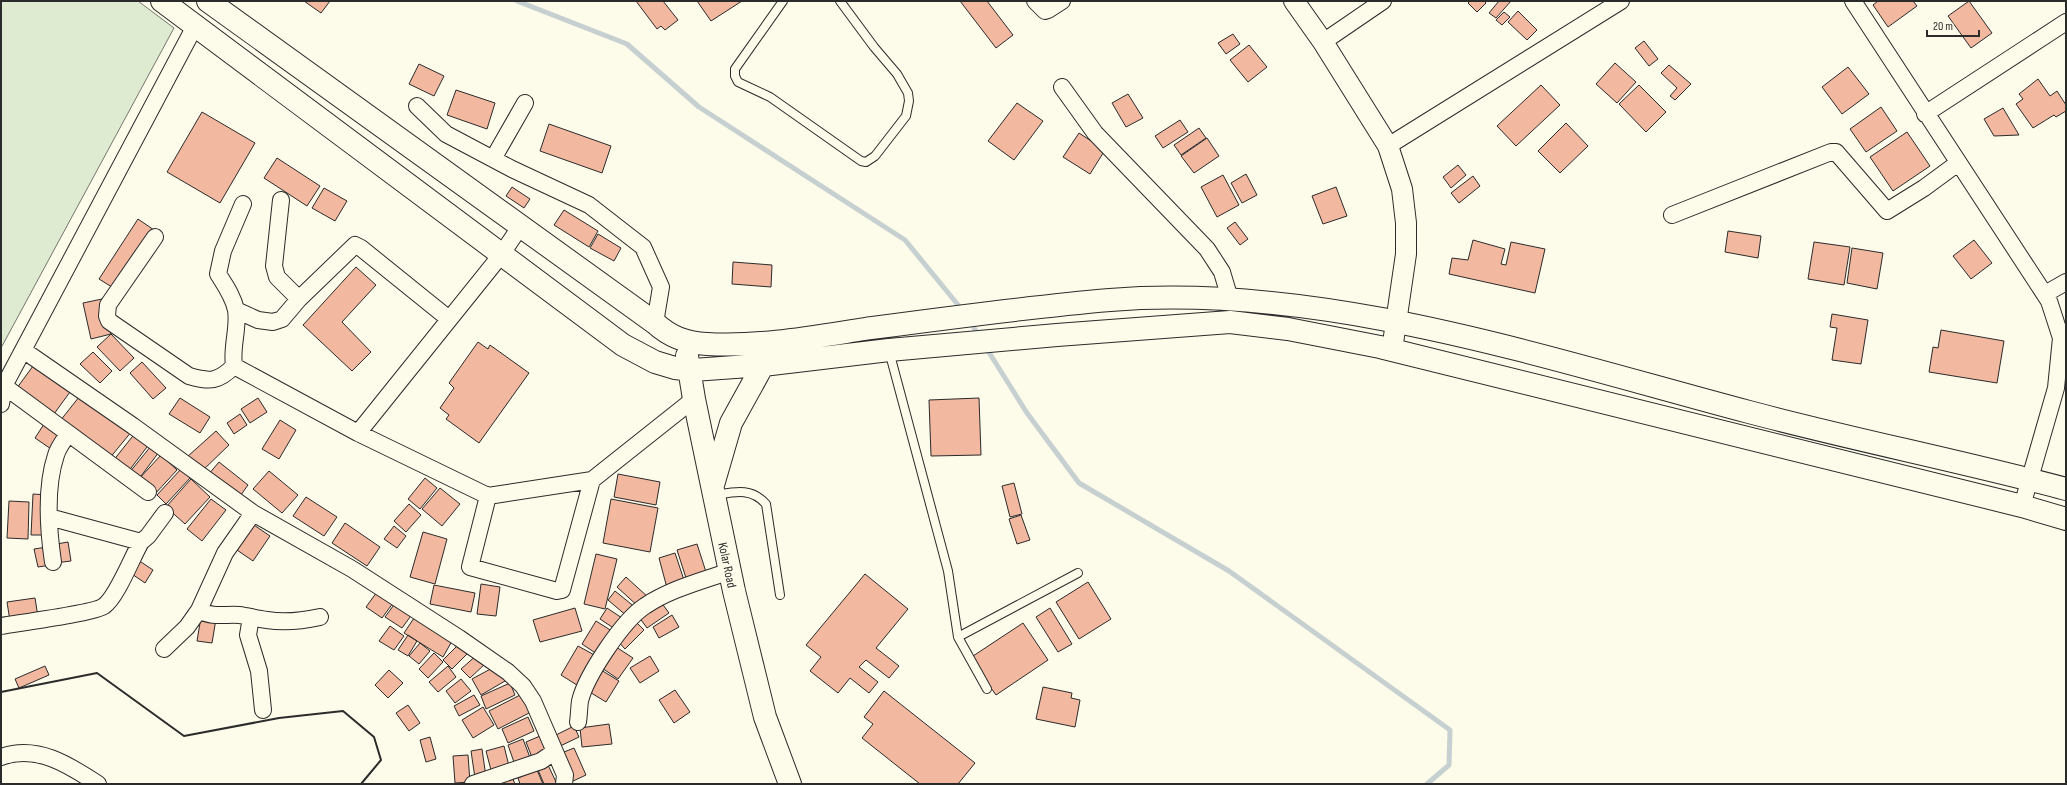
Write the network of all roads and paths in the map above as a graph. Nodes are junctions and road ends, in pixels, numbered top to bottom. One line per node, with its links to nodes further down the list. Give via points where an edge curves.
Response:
1 (162, 1): 12 (main road)
2 (208, 1): 24 (main road)
3 (784, 1): 4 (lane, via 735,69 738,82 766,95 866,162 875,156 906,116 908,93 897,74)
4 (840, 1)
5 (1035, 1): 6 (street, via 1045,11)
6 (1062, 1)
7 (1294, 1): 13 (street)
8 (1383, 1): 13 (street)
9 (1621, 1): 18 (street)
10 (1853, 1): 17 (street)
11 (2066, 22): 17 (street)
12 (195, 26): 26 (main road); 36 (street)
13 (1323, 42): 18 (street)
14 (1062, 87): 30 (street, via 1095,133 1207,249 1222,272)
15 (525, 103): 19 (street)
16 (417, 106): 19 (street, via 446,134)
17 (1925, 114): 20 (street)
18 (1388, 146): 33 (street, via 1402,189 1406,223 1406,254)
19 (493, 159): 34 (street, via 589,205 642,247 661,287)
20 (1958, 163): 23 (street, via 1887,211 1836,152 1831,152); 28 (street)
21 (281, 200): 29 (street, via 274,266 278,277)
22 (243, 204): 31 (street, via 223,251 218,274 231,294)
23 (1672, 215)
24 (520, 227): 26 (street); 34 (main road)
25 (155, 237): 40 (street, via 108,305 107,316 110,321 189,376 204,380 217,379)
26 (501, 255): 32 (street); 41 (main road, via 623,345 655,362)
27 (2066, 282): 28 (street)
28 (2045, 294): 47 (street, via 2061,338 2056,388)
29 (299, 298): 31 (street, via 282,319 273,322 258,320); 32 (street, via 355,245)
30 (1230, 299): 33 (main road); 35 (main road, via 1112,300 937,320 755,345)
31 (236, 310): 40 (street, via 232,357)
32 (449, 319): 45 (street)
33 (1397, 322): 38 (street); 47 (main road, via 1828,432)
34 (655, 323): 35 (main road, via 668,335)
35 (686, 341): 41 (main road, Kolar Road)
36 (23, 350): 42 (street); 55 (street)
37 (889, 350): 38 (main road, via 1057,334 1230,322 1288,329); 39 (main road); 67 (lane, via 948,571)
38 (1392, 350): 53 (main road)
39 (763, 365): 41 (main road); 51 (main road, via 731,422)
40 (234, 366): 45 (street)
41 (689, 369): 43 (main road, Kolar Road)
42 (4, 386): 44 (street); 46 (street)
43 (694, 399): 48 (street); 51 (main road, Kolar Road)
44 (1, 404)
45 (358, 433): 52 (street)
46 (68, 434): 50 (street); 56 (street, via 56,454 51,477)
47 (2030, 479): 49 (main road); 53 (street)
48 (592, 480): 52 (street); 52 (street, via 562,590 557,591 470,567)
49 (2066, 489)
50 (148, 492)
51 (713, 492): 60 (main road, Kolar Road); 62 (lane, via 749,492 760,497 766,504)
52 (488, 496)
53 (2022, 506): 57 (main road)
54 (165, 513): 58 (street)
55 (253, 513): 63 (street, via 225,553); 72 (street, via 352,570 508,672 533,700)
56 (49, 517): 58 (street); 59 (street, via 48,529)
57 (2066, 519)
58 (141, 542): 66 (street, via 114,594 104,606)
59 (53, 562)
60 (730, 571): 71 (street, via 673,591 644,606 612,643 588,678 580,701); 77 (main road, Kolar Road, via 765,717)
61 (1078, 573): 67 (lane)
62 (780, 595)
63 (199, 610): 64 (street, via 206,614); 68 (street, via 187,627)
64 (251, 617): 65 (street, via 288,622); 70 (street, via 248,635 259,671)
65 (320, 617)
66 (1, 626)
67 (958, 636): 69 (lane)
68 (164, 649)
69 (987, 689)
70 (263, 710)
71 (578, 722)
72 (554, 752): 75 (street, via 541,761); 76 (street, via 565,775)
73 (1, 757): 74 (street, via 32,752 48,756)
74 (98, 784)
75 (473, 784)
76 (564, 784)
77 (790, 784)

